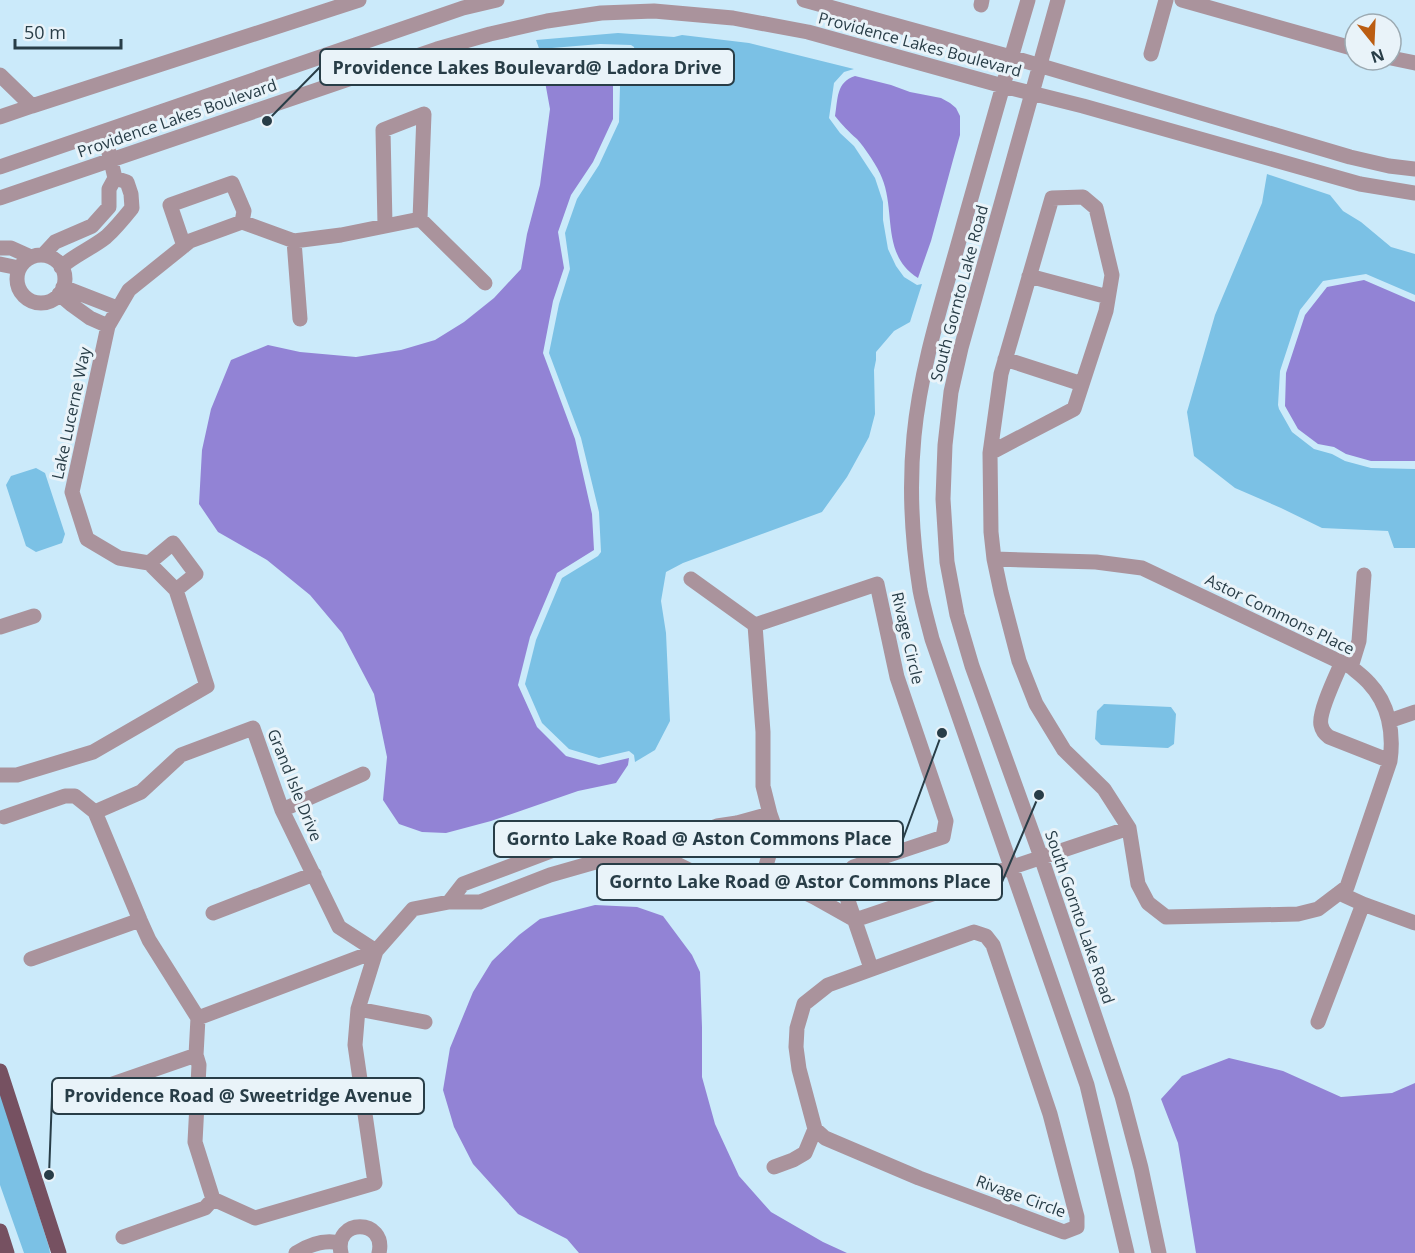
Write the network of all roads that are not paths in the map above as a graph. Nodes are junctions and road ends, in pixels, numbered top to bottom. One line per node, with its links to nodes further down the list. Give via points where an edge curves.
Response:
1 (359, 0): 16 (street)
2 (497, 0): 18 (street, Providence Lakes Boulevard, via 463,8)
3 (804, 0): 11 (street, Providence Lakes Boulevard)
4 (1028, 0): 11 (street, South Gornto Lake Road)
5 (1058, 0): 12 (street, South Gornto Lake Road)
6 (1166, 0): 10 (street)
7 (1182, 0): 9 (street)
8 (684, 7): 14 (street, Providence Lakes Boulevard, via 808,32); 19 (street, Providence Lakes Boulevard, via 601,13 490,34)
9 (1343, 46)
10 (1151, 54)
11 (1011, 57): 12 (street, Providence Lakes Boulevard); 14 (street, South Gornto Lake Road)
12 (1040, 65): 15 (street, South Gornto Lake Road); 21 (street, Providence Lakes Boulevard, via 1350,157)
13 (0, 75): 16 (street)
14 (1003, 86): 15 (street, Providence Lakes Boulevard); 67 (street, South Gornto Lake Road, via 921,389 912,490 921,592 932,639)
15 (1032, 93): 23 (street, Providence Lakes Boulevard, via 1360,184); 65 (street, South Gornto Lake Road, via 951,392 943,499 947,562 957,615)
16 (32, 106): 17 (street)
17 (0, 117)
18 (104, 132): 19 (street); 20 (street, Providence Lakes Boulevard)
19 (111, 159): 22 (street); 24 (street, Providence Lakes Boulevard)
20 (0, 167)
21 (1415, 169)
22 (115, 178): 31 (street, via 109,189 109,207 98,220); 33 (street, via 127,182 132,208 105,238)
23 (1415, 193)
24 (0, 198)
25 (420, 219): 27 (street); 27 (street, via 424,114 383,130); 36 (street)
26 (242, 222): 28 (street); 29 (street, Lake Lucerne Way); 29 (street, via 244,211 232,183 170,205)
27 (385, 225): 28 (street)
28 (294, 241): 40 (street)
29 (184, 246): 39 (street, Lake Lucerne Way, via 129,290)
30 (0, 248): 31 (street)
31 (37, 256): 33 (street, via 50,257); 34 (street)
32 (0, 264): 34 (street)
33 (61, 267): 37 (street)
34 (20, 268): 37 (street, via 17,283 31,301 46,302)
35 (1029, 276): 38 (street); 38 (street, Astor Commons Place, via 1052,198 1083,197 1096,208 1112,275); 42 (street, Astor Commons Place)
36 (485, 283)
37 (61, 290): 39 (street); 41 (street, via 72,305)
38 (1108, 297): 43 (street, Astor Commons Place)
39 (117, 308): 41 (street, Lake Lucerne Way)
40 (300, 319)
41 (108, 326): 46 (street, Lake Lucerne Way, via 72,492 87,539 119,558)
42 (1005, 359): 43 (street); 44 (street, Astor Commons Place)
43 (1082, 384): 44 (street, Astor Commons Place, via 1074,410)
44 (990, 453): 45 (street, Astor Commons Place)
45 (994, 559): 53 (street, Astor Commons Place, via 1096,562 1142,568); 63 (street, Astor Commons Place, via 1019,661 1035,704 1064,750 1104,789)
46 (149, 563): 49 (street); 49 (street, via 173,543 196,574)
47 (1364, 575): 53 (street, via 1359,641)
48 (691, 579): 51 (street)
49 (176, 590): 58 (street, via 207,686 93,752 17,775)
50 (34, 616): 52 (street)
51 (755, 624): 61 (street, via 763,786); 76 (street, Rivage Circle, via 878,584 897,677 946,821 943,837 853,867 843,886)
52 (0, 627)
53 (1346, 665): 55 (street, Astor Commons Place, via 1370,683 1382,700); 56 (street, via 1321,714 1320,724 1329,737)
54 (1415, 712): 55 (street)
55 (1389, 721): 56 (street, Astor Commons Place)
56 (1390, 761): 71 (street, Astor Commons Place, via 1347,887)
57 (363, 774): 59 (street)
58 (0, 775)
59 (282, 810): 60 (street, Grand Isle Drive, via 253,728 181,754 141,792); 68 (street, Grand Isle Drive)
60 (95, 812): 62 (street, via 75,796 64,796); 75 (street)
61 (770, 814): 66 (street, via 681,839); 69 (street, via 776,831)
62 (4, 817)
63 (1129, 828): 65 (street); 71 (street, Astor Commons Place, via 1138,884 1148,903 1166,917 1298,914 1318,909)
64 (538, 855): 66 (street, via 600,839 636,844); 70 (street); 72 (street, via 463,884)
65 (1041, 857): 67 (street); 99 (street, South Gornto Lake Road, via 1122,1096)
66 (664, 859): 69 (street, via 690,871); 70 (street, via 606,859)
67 (1011, 867): 76 (street); 98 (street, South Gornto Lake Road, via 1087,1086)
68 (314, 874): 74 (street); 78 (street, Grand Isle Drive, via 339,927)
69 (763, 876): 76 (street, via 787,884)
70 (545, 877): 72 (street, via 480,902)
71 (1339, 893): 73 (street)
72 (449, 902): 78 (street, via 413,909)
73 (1363, 904): 77 (street); 84 (street)
74 (213, 913)
75 (140, 920): 79 (street); 82 (street)
76 (855, 920): 80 (street, Rivage Circle)
77 (1415, 923)
78 (376, 951): 81 (street); 82 (street)
79 (31, 959)
80 (871, 968): 88 (street, Rivage Circle, via 828,985 804,1004 796,1047); 88 (street, Rivage Circle, via 974,932 986,936 993,945 1050,1114 1077,1227 1064,1232 919,1178 825,1138)
81 (358, 1010): 83 (street); 90 (street, via 355,1045 375,1183 255,1218)
82 (198, 1018): 85 (street)
83 (424, 1022)
84 (1318, 1022)
85 (196, 1055): 87 (street); 90 (street, via 199,1065 195,1142)
86 (0, 1071): 95 (main road)
87 (75, 1097)
88 (815, 1129): 89 (street, via 805,1153)
89 (774, 1167)
90 (213, 1199): 92 (street, via 205,1208)
91 (0, 1231): 94 (main road)
92 (123, 1236)
93 (341, 1248): 96 (street, via 331,1241 319,1242); 97 (street, via 346,1232 364,1226 378,1238)
94 (7, 1253)
95 (59, 1253)
96 (296, 1253)
97 (379, 1253)
98 (1127, 1253)
99 (1159, 1253)

